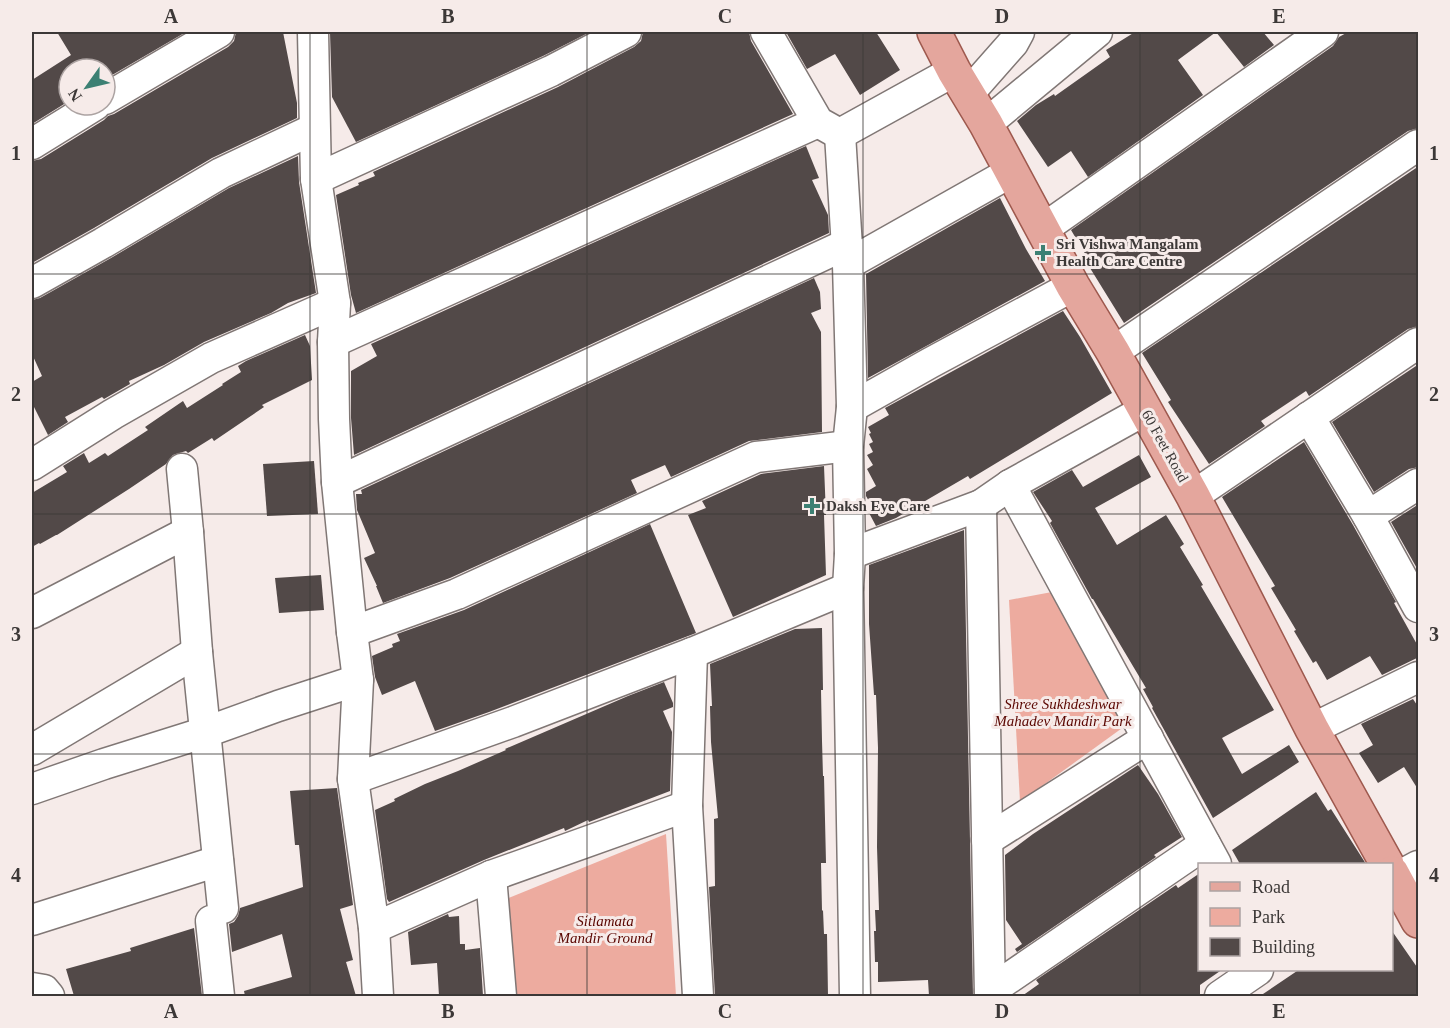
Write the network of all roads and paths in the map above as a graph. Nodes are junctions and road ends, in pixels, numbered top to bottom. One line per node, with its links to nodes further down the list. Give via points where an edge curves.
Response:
1 (219, 32): 10 (street)
2 (313, 32): 14 (street)
3 (626, 32): 18 (street)
4 (766, 32): 13 (street)
5 (934, 32): 9 (main road, 60 Feet Road)
6 (1019, 32): 9 (street, via 1013,43)
7 (1097, 32): 12 (street)
8 (1323, 32): 19 (street)
9 (961, 82): 12 (main road, 60 Feet Road); 13 (street)
10 (117, 92)
11 (76, 117): 15 (street)
12 (986, 124): 17 (main road, 60 Feet Road)
13 (829, 128): 20 (street); 24 (street)
14 (314, 129): 18 (street); 21 (street, via 221,173)
15 (32, 144)
16 (1419, 145): 26 (street)
17 (1011, 172): 19 (main road, 60 Feet Road); 20 (street)
18 (316, 179): 23 (street)
19 (1043, 229): 22 (main road, 60 Feet Road)
20 (848, 254): 27 (street); 33 (street)
21 (32, 283)
22 (1073, 286): 26 (main road, 60 Feet Road); 27 (street)
23 (335, 303): 24 (street); 31 (street, via 211,358)
24 (333, 342): 33 (street)
25 (1419, 343): 29 (street)
26 (1113, 352): 28 (main road, 60 Feet Road)
27 (852, 407): 30 (street)
28 (1145, 410): 35 (street); 36 (main road, 60 Feet Road)
29 (1309, 417): 36 (street); 38 (street)
30 (848, 446): 40 (street); 44 (street, via 756,458 457,594)
31 (32, 465)
32 (182, 469): 39 (street)
33 (337, 482): 44 (street)
34 (1419, 484): 38 (street)
35 (1010, 485): 37 (street); 51 (street)
36 (1193, 496): 49 (main road, 60 Feet Road)
37 (981, 505): 40 (street); 56 (street)
38 (1368, 516): 42 (street)
39 (188, 532): 43 (street); 45 (street)
40 (850, 554): 41 (street)
41 (848, 588): 46 (street); 73 (street)
42 (1419, 607)
43 (32, 613)
44 (352, 632): 48 (street)
45 (197, 652): 50 (street); 52 (street)
46 (692, 653): 53 (street); 55 (street)
47 (1419, 676): 49 (street)
48 (358, 680): 50 (street); 53 (street)
49 (1312, 729): 59 (main road, 60 Feet Road)
50 (206, 732): 54 (street); 58 (street)
51 (1148, 738): 56 (street); 57 (street)
52 (32, 750)
53 (353, 779): 64 (street)
54 (32, 789)
55 (687, 806): 61 (street); 72 (street)
56 (987, 840): 67 (street)
57 (1210, 854): 67 (street)
58 (218, 861): 62 (street); 69 (street)
59 (1392, 863)
60 (1397, 872): 63 (main road, 60 Feet Road)
61 (491, 876): 64 (street); 71 (street)
62 (32, 920)
63 (1419, 921)
64 (374, 928): 70 (street)
65 (1255, 971): 74 (street)
66 (32, 988): 68 (street, via 44,990)
67 (990, 994)
68 (50, 996)
69 (219, 996)
70 (378, 996)
71 (501, 996)
72 (698, 996)
73 (855, 996)
74 (1220, 996)

